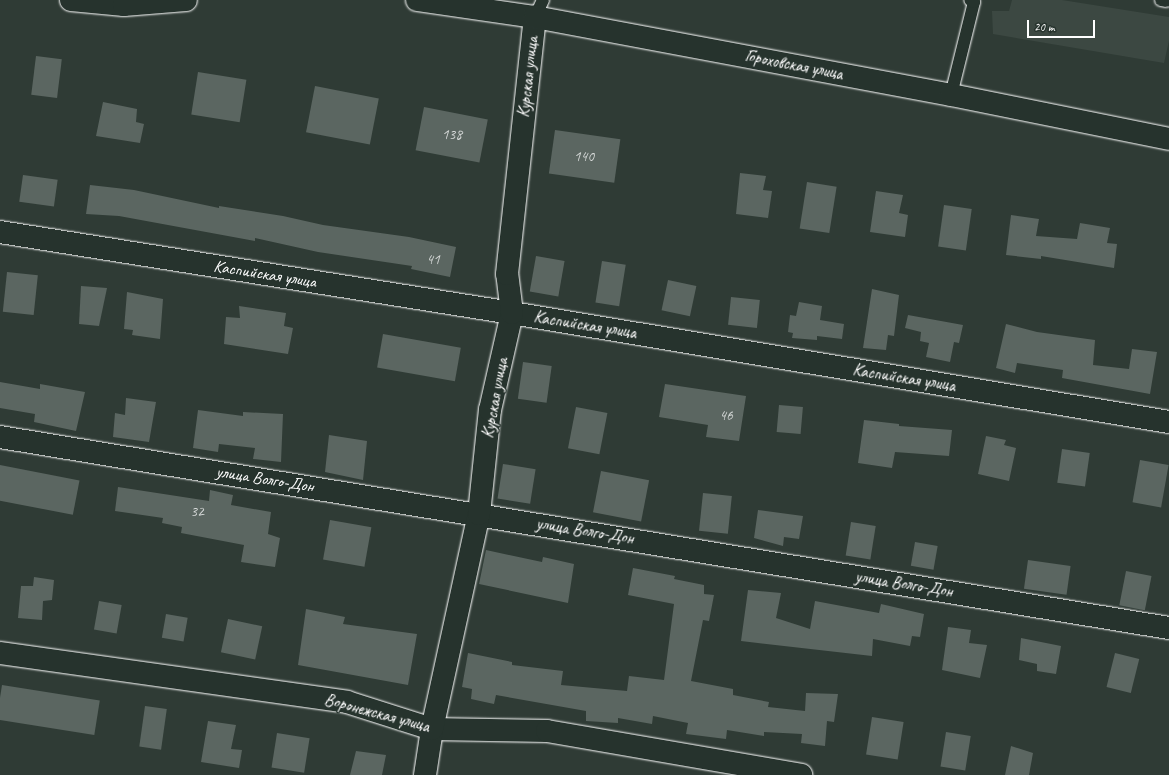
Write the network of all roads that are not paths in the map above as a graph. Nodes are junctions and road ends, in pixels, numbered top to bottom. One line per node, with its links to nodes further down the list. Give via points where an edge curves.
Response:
1 (71, 0): 2 (street, via 124,5)
2 (186, 0)
3 (417, 0): 5 (street, Гороховская улица)
4 (973, 1): 6 (lane)
5 (539, 8): 6 (street, Гороховская улица); 9 (street, Курская улица, via 507,274)
6 (951, 95): 7 (street, Гороховская улица)
7 (1169, 139)
8 (0, 232): 9 (street, Каспийская улица)
9 (512, 313): 10 (street, Каспийская улица); 12 (street, Курская улица, via 490,410)
10 (1169, 422)
11 (0, 437): 12 (street, улица Волго-Дон)
12 (479, 514): 13 (street, улица Волго-Дон); 15 (street, Курская улица)
13 (1169, 628)
14 (0, 653): 15 (street, Воронежская улица, via 347,702)
15 (432, 729): 16 (street, Курская улица); 17 (street, Воронежская улица, via 547,732)
16 (425, 775)
17 (801, 775)

